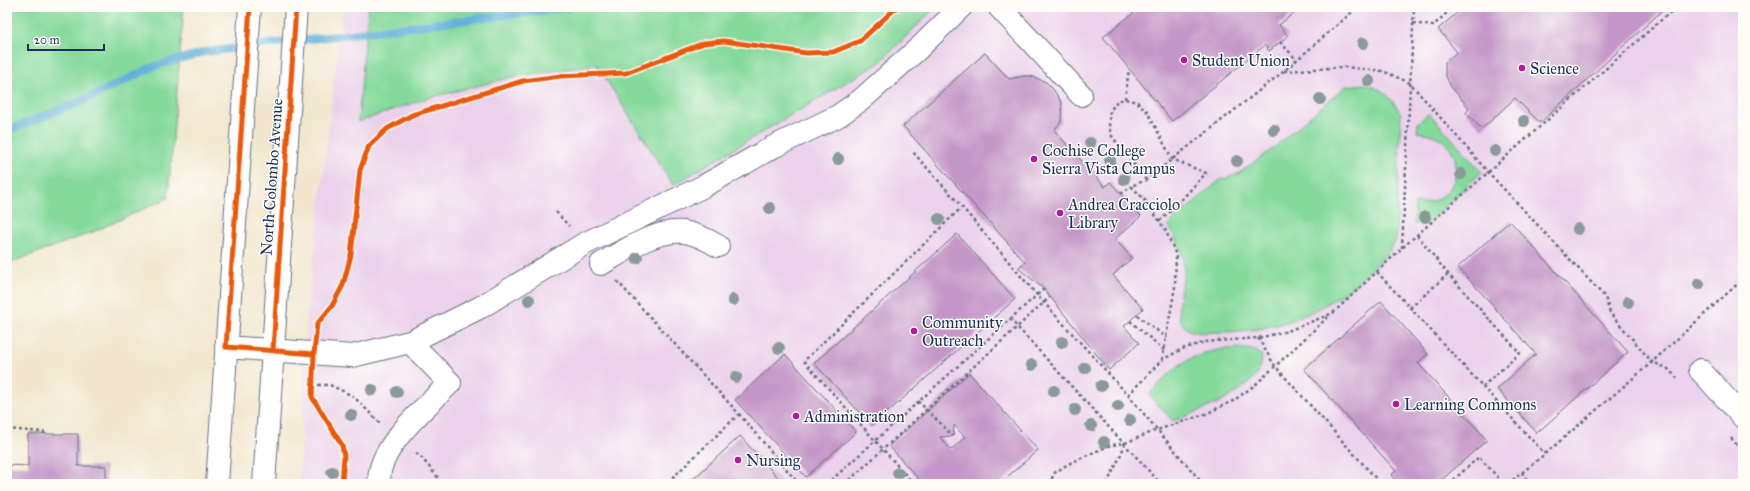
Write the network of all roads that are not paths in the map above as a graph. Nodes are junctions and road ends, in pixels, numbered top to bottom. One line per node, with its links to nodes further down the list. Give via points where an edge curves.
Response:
1 (250, 7): 9 (street, North Colombo Avenue)
2 (296, 7): 10 (street, North Colombo Avenue)
3 (961, 7): 8 (street, via 920,48 861,100 838,116 773,147 704,186 584,244 481,307)
4 (999, 7): 5 (street)
5 (1081, 95)
6 (718, 246): 7 (street, via 683,232 667,234 644,240)
7 (601, 264)
8 (410, 342): 10 (street, via 352,356); 15 (street, via 450,383 396,438 385,456 378,478)
9 (226, 347): 10 (street); 13 (street, North Colombo Avenue)
10 (273, 350): 14 (street, North Colombo Avenue)
11 (1700, 370): 12 (street)
12 (1743, 416)
13 (217, 484)
14 (264, 484)
15 (380, 484)

